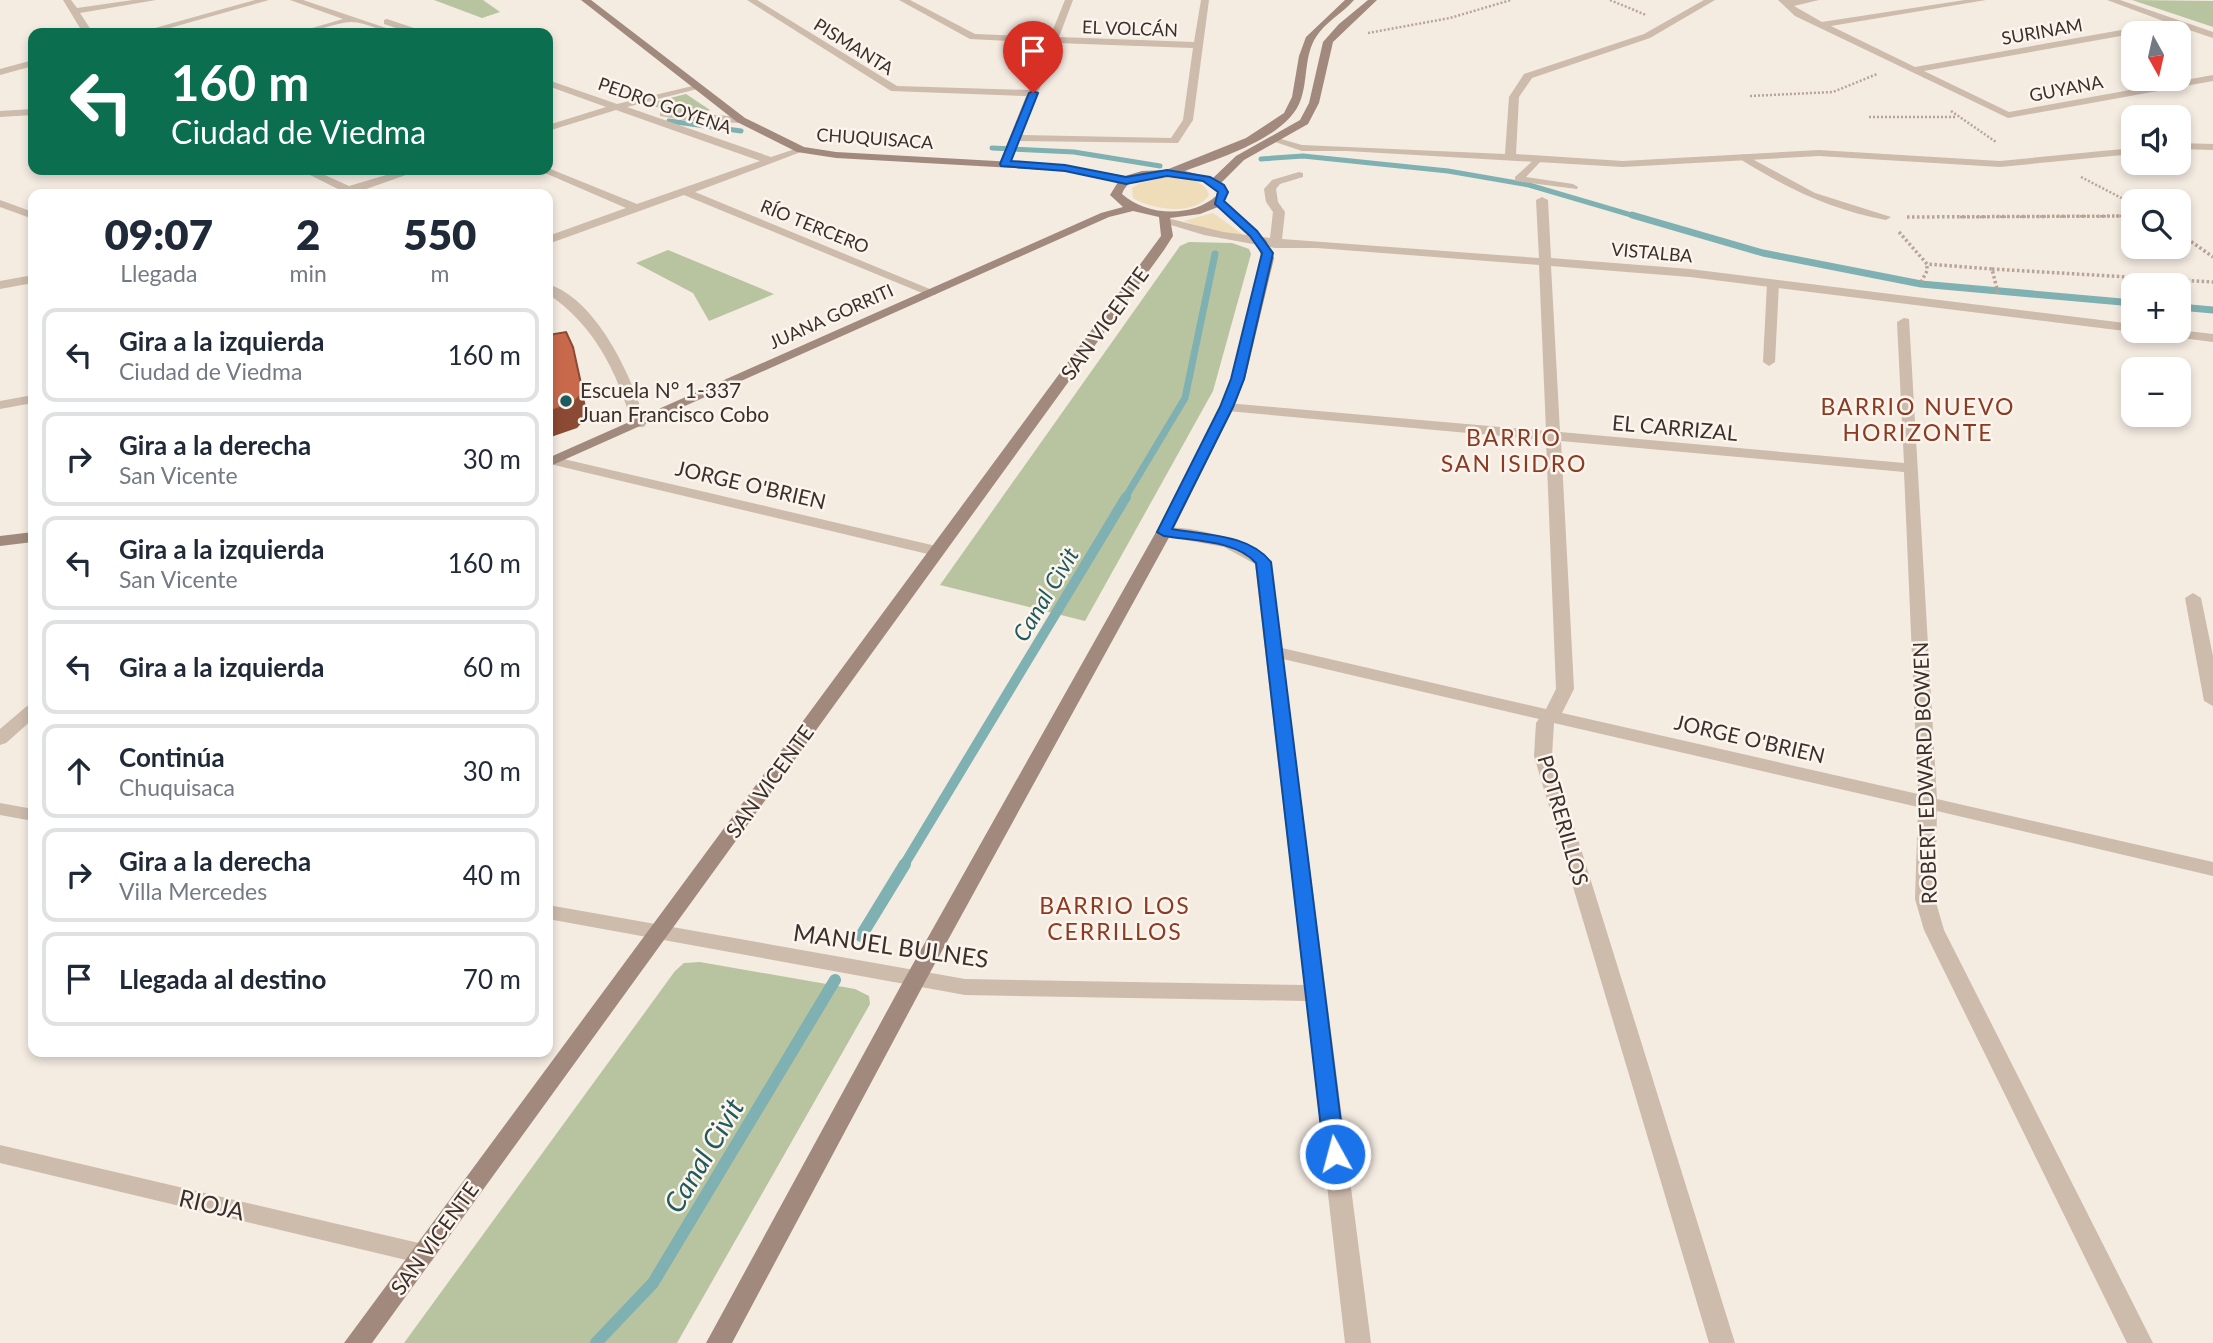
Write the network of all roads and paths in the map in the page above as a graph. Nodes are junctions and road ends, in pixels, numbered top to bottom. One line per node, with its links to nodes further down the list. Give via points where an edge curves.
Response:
1 (67, 0): 20 (street)
2 (152, 0): 20 (street)
3 (265, 0): 26 (street)
4 (293, 0): 21 (street)
5 (320, 0): 29 (street)
6 (584, 0): 42 (main road, CHUQUISACA)
7 (751, 0): 43 (street, PISMANTA, via 895,89)
8 (903, 0): 34 (street, EL VOLCÁN, via 966,36)
9 (1069, 0): 34 (street)
10 (1205, 0): 35 (street)
11 (1350, 0): 62 (main road, via 1311,38 1296,99 1285,118)
12 (1373, 0): 33 (main road)
13 (1511, 0): 33 (path, via 1450,18)
14 (1610, 0): 23 (path)
15 (1712, 0): 23 (street)
16 (1815, 0): 19 (street)
17 (1982, 0): 24 (street)
18 (2111, 0): 22 (street)
19 (1785, 2): 24 (street)
20 (74, 11): 25 (street)
21 (352, 19): 27 (street); 28 (street)
22 (2171, 21)
23 (1670, 25): 59 (street, via 1528,76 1514,97)
24 (1822, 25): 37 (street)
25 (85, 28)
26 (161, 28)
27 (319, 28)
28 (380, 28)
29 (405, 28)
30 (2191, 28): 32 (street)
31 (2121, 33): 37 (street, SURINAM)
32 (2213, 36)
33 (1332, 37): 52 (main road, via 1310,113 1299,126)
34 (1054, 41): 35 (street, EL VOLCÁN); 43 (street)
35 (1197, 46): 56 (street, via 1188,120 1174,141)
36 (28, 64): 38 (street)
37 (1913, 69): 40 (street, GUYANA, via 2008,115); 44 (path, via 1864,77 1833,92)
38 (0, 72)
39 (553, 78): 45 (street, PEDRO GOYENA)
40 (2213, 78)
41 (553, 84): 45 (street, PEDRO GOYENA)
42 (697, 86): 45 (street); 50 (main road, CHUQUISACA)
43 (1033, 93): 56 (street)
44 (1750, 96)
45 (623, 105): 50 (street, PEDRO GOYENA, via 675,116); 51 (street); 61 (street, PEDRO GOYENA)
46 (28, 112): 47 (street)
47 (0, 114)
48 (1869, 117): 49 (path)
49 (1958, 117)
50 (741, 120): 55 (main road, CHUQUISACA)
51 (553, 126)
52 (1274, 140): 59 (street, via 1303,148); 68 (main road, via 1233,163)
53 (2191, 146): 54 (street)
54 (2213, 147)
55 (801, 150): 56 (main road, CHUQUISACA, via 836,155); 61 (street)
56 (1010, 151): 67 (main road, CHUQUISACA)
57 (2121, 152): 58 (street, via 2000,164 1819,153)
58 (1743, 157): 60 (street, via 1623,164); 80 (lane, via 1787,185)
59 (1510, 158): 60 (street)
60 (1537, 160): 69 (lane, via 1520,179)
61 (771, 161): 72 (street)
62 (1167, 173): 67 (main road); 68 (main road, via 1194,175)
63 (553, 174): 77 (street)
64 (1299, 174): 84 (street, via 1270,188 1279,212)
65 (316, 175): 70 (street)
66 (400, 175): 71 (street)
67 (1126, 180): 76 (main road, via 1116,195)
68 (1215, 183): 74 (main road, via 1223,192)
69 (1573, 187)
70 (346, 189)
71 (361, 189)
72 (686, 192): 77 (street); 93 (street, RÍO TERCERO)
73 (1542, 200): 86 (street, POTRERILLOS)
74 (1219, 202): 81 (main road); 84 (main road)
75 (0, 203): 78 (street)
76 (1131, 208): 81 (main road); 93 (main road, JUANA GORRITI, via 1105,215)
77 (638, 209): 82 (street)
78 (28, 214)
79 (2121, 216): 80 (path)
80 (1886, 217): 87 (path, via 1927,264)
81 (1166, 218): 84 (street, VISTALBA, via 1211,234); 111 (main road, SAN VICENTE, via 1167,236 1160,247)
82 (553, 238)
83 (2191, 241): 85 (path)
84 (1268, 243): 86 (street, VISTALBA); 102 (main road, via 1238,379)
85 (2213, 257)
86 (1544, 261): 90 (street, VISTALBA); 104 (street, POTRERILLOS)
87 (1992, 270): 89 (path); 94 (path, via 1998,293)
88 (28, 280): 91 (street)
89 (2213, 282)
90 (1773, 283): 94 (street, VISTALBA); 99 (lane)
91 (0, 285)
92 (553, 292): 103 (street, via 575,307 608,348 631,391)
93 (931, 292): 103 (main road, JUANA GORRITI)
94 (2013, 314): 96 (street, VISTALBA)
95 (1905, 322): 107 (street, ROBERT EDWARD BOWEN)
96 (2121, 327)
97 (2191, 335): 98 (street)
98 (2213, 338)
99 (1769, 362)
100 (28, 400): 101 (street)
101 (0, 405)
102 (1227, 407): 104 (street, EL CARRIZAL); 108 (main road)
103 (639, 424): 106 (main road, JUANA GORRITI)
104 (1555, 437): 107 (street, EL CARRIZAL); 116 (street, POTRERILLOS, via 1564,689)
105 (553, 462): 111 (street, JORGE O'BRIEN)
106 (553, 462)
107 (1910, 468): 118 (street, ROBERT EDWARD BOWEN)
108 (1164, 532): 113 (street, via 1254,551 1263,562); 124 (main road)
109 (28, 538): 110 (main road)
110 (0, 541)
111 (936, 551): 123 (main road, SAN VICENTE)
112 (2193, 598): 114 (street)
113 (1276, 652): 116 (street, JORGE O'BRIEN); 125 (street)
114 (2213, 697)
115 (28, 714): 117 (street)
116 (1549, 714): 118 (street, JORGE O'BRIEN); 131 (street, POTRERILLOS, via 1543,755)
117 (0, 739)
118 (1928, 804): 121 (street, JORGE O'BRIEN); 132 (street, ROBERT EDWARD BOWEN, via 1925,899 1934,930)
119 (0, 809): 120 (street)
120 (28, 814)
121 (2213, 869)
122 (553, 913): 123 (street, MANUEL BULNES)
123 (657, 932): 124 (street, MANUEL BULNES); 127 (main road, SAN VICENTE)
124 (915, 980): 125 (street, MANUEL BULNES, via 965,987); 129 (main road)
125 (1315, 993): 130 (street)
126 (0, 1154): 127 (street, RIOJA)
127 (423, 1254): 128 (main road, SAN VICENTE)
128 (357, 1343)
129 (719, 1343)
130 (1358, 1343)
131 (1722, 1343)
132 (2140, 1343)

